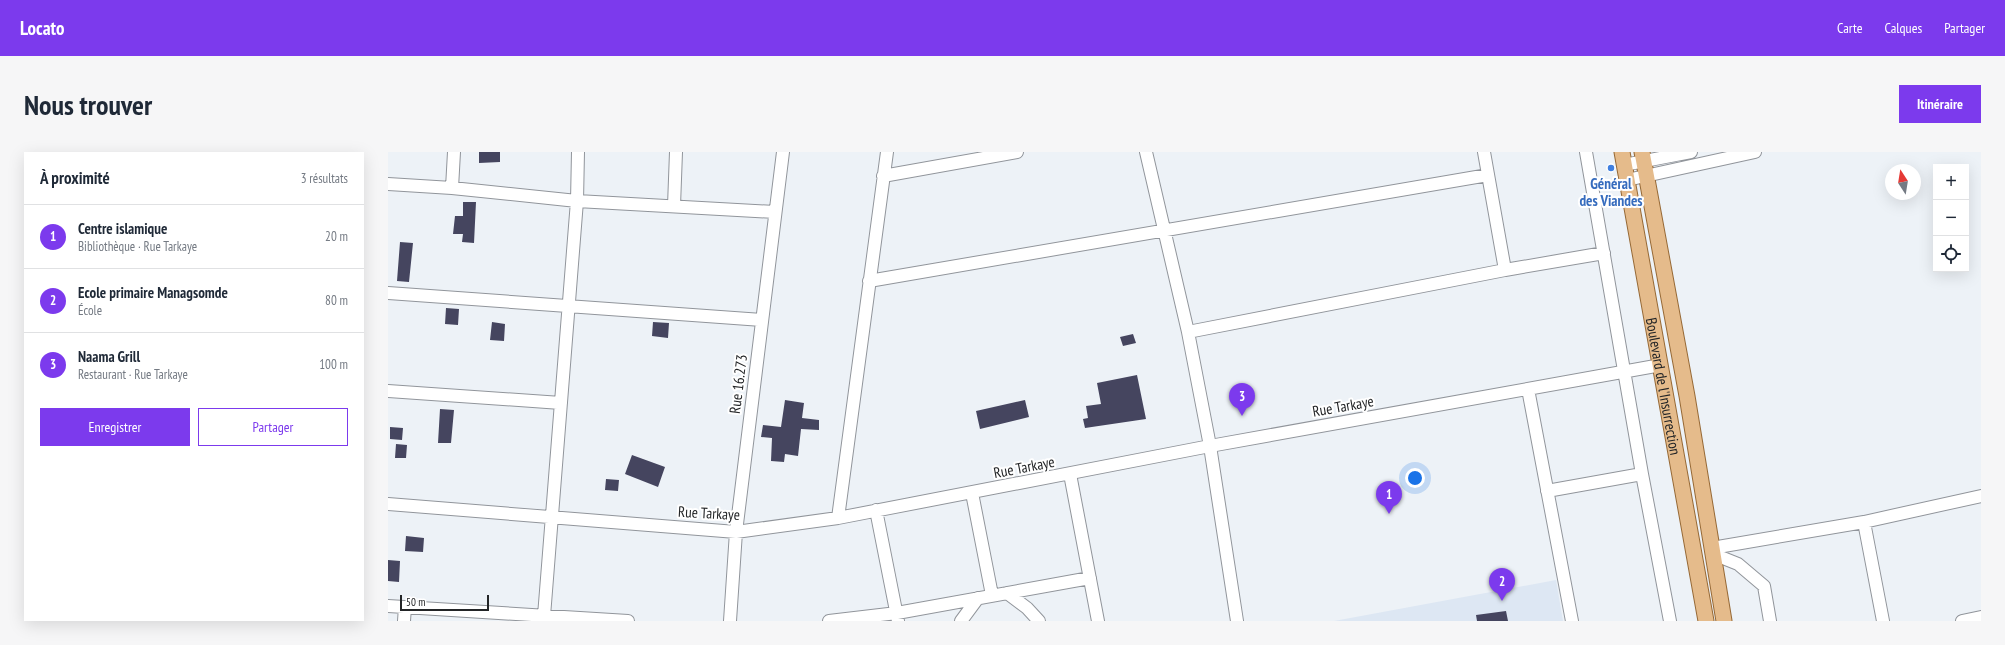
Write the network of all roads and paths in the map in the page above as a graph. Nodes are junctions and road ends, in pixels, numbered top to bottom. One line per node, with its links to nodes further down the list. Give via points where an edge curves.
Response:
1 (454, 152): 18 (street)
2 (578, 152): 19 (street)
3 (676, 152): 20 (street)
4 (782, 152): 21 (street, Rue 16.273)
5 (886, 152): 15 (street)
6 (1017, 152): 15 (street)
7 (1146, 152): 22 (street)
8 (1484, 152): 14 (street)
9 (1586, 152): 23 (street)
10 (1691, 152): 13 (street)
11 (1755, 152): 13 (street)
12 (1623, 158): 13 (street); 16 (main road, Boulevard de l'Insurrection)
13 (1644, 164): 16 (street); 47 (main road, Boulevard de l'Insurrection, via 1687,396)
14 (1488, 175): 22 (street); 24 (street)
15 (883, 176): 25 (street)
16 (1627, 180): 30 (main road, Boulevard de l'Insurrection)
17 (388, 184): 18 (street)
18 (452, 188): 19 (street)
19 (577, 200): 20 (street); 27 (street)
20 (674, 206): 21 (street)
21 (775, 212): 28 (street, Rue 16.273)
22 (1164, 231): 25 (street); 29 (street)
23 (1604, 253): 24 (street); 31 (street)
24 (1505, 270): 29 (street)
25 (869, 281): 44 (street)
26 (388, 293): 27 (street)
27 (569, 306): 28 (street); 34 (street)
28 (762, 320): 46 (street, Rue 16.273)
29 (1188, 332): 35 (street)
30 (1661, 364): 31 (street, Rue Tarkaye); 68 (main road, Boulevard de l'Insurrection)
31 (1624, 371): 32 (street, Rue Tarkaye); 37 (street)
32 (1528, 389): 35 (street, Rue Tarkaye); 38 (street)
33 (388, 391): 34 (street)
34 (561, 403): 43 (street)
35 (1210, 446): 36 (street, Rue Tarkaye); 65 (street)
36 (1070, 474): 39 (street, Rue Tarkaye); 48 (street)
37 (1642, 474): 38 (street); 67 (street)
38 (1547, 491): 66 (street)
39 (972, 493): 42 (street, Rue Tarkaye); 50 (street)
40 (1981, 496): 45 (street)
41 (388, 504): 43 (street, Rue Tarkaye)
42 (876, 510): 44 (street, Rue Tarkaye); 55 (street)
43 (552, 517): 46 (street, Rue Tarkaye); 54 (street)
44 (838, 518): 46 (street, Rue Tarkaye)
45 (1864, 522): 47 (street); 71 (street)
46 (736, 532): 60 (street, Rue 16.273)
47 (1712, 551): 69 (main road, Boulevard de l'Insurrection); 70 (street, via 1738,564 1764,586)
48 (1090, 578): 49 (street); 64 (street)
49 (1007, 593): 50 (street); 63 (street)
50 (992, 595): 51 (street)
51 (978, 598): 55 (street); 62 (street)
52 (388, 606): 53 (street)
53 (405, 607): 54 (street); 57 (street)
54 (544, 616): 58 (street)
55 (898, 617): 61 (street)
56 (1981, 617): 72 (street)
57 (404, 621)
58 (619, 621): 59 (street)
59 (628, 621)
60 (730, 621)
61 (830, 621)
62 (960, 621)
63 (1039, 621)
64 (1098, 621)
65 (1237, 621)
66 (1572, 621)
67 (1670, 621)
68 (1706, 621)
69 (1724, 621)
70 (1770, 621)
71 (1883, 621)
72 (1962, 621)

